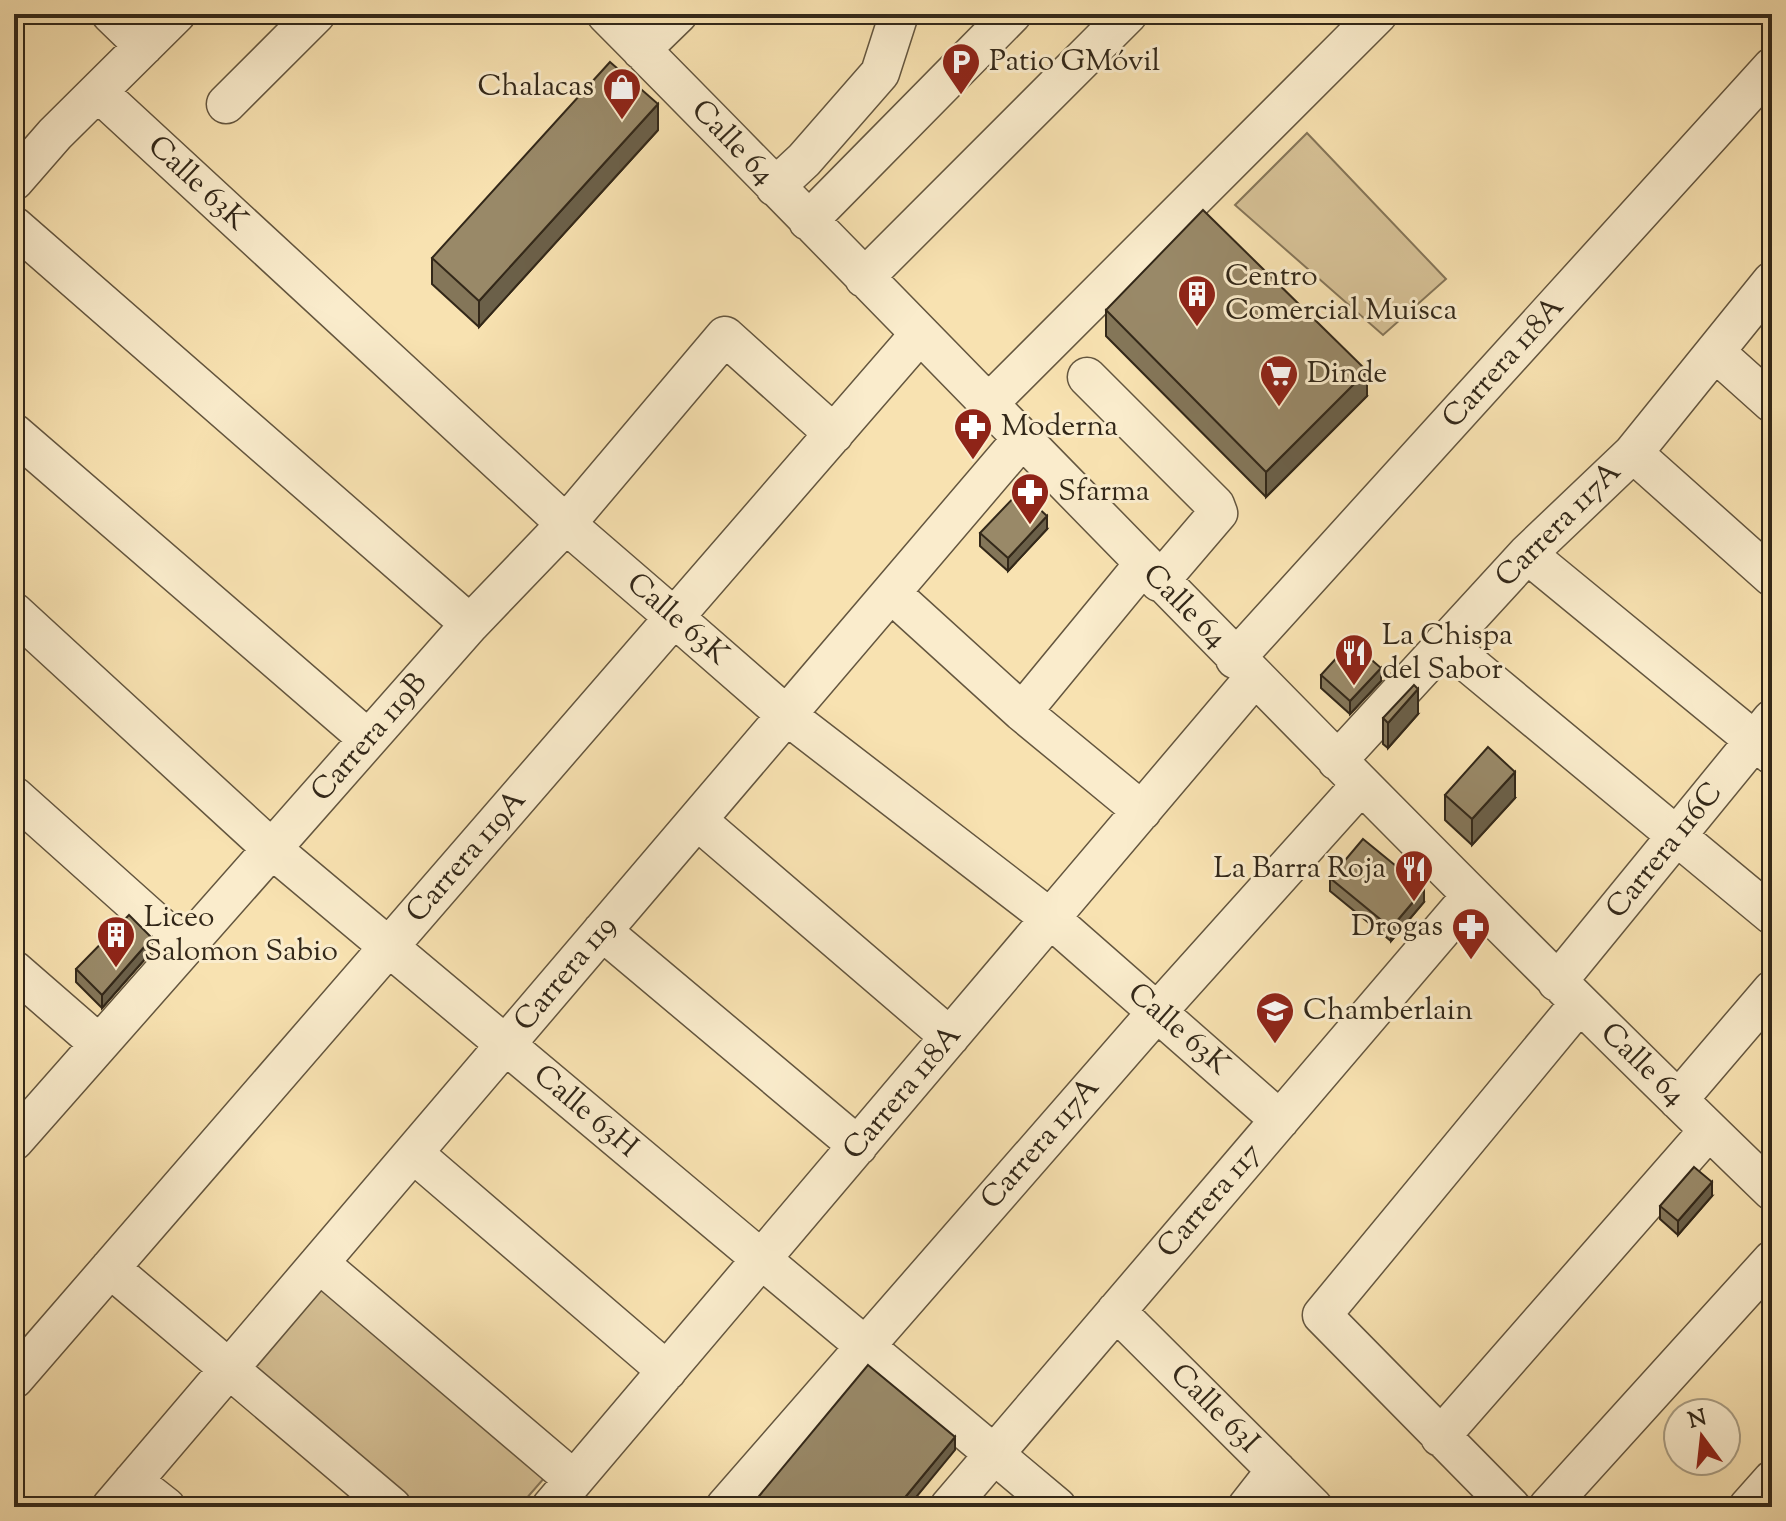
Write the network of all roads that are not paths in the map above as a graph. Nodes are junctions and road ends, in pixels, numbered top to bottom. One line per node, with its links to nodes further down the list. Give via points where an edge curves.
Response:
1 (111, 14): 10 (street)
2 (176, 14): 10 (street)
3 (316, 14): 14 (street)
4 (606, 14): 11 (street, Calle 64)
5 (678, 14): 11 (street)
6 (899, 14): 16 (street, via 880,73)
7 (1012, 14): 17 (street)
8 (1128, 14): 19 (street)
9 (1378, 14): 25 (street)
10 (144, 46): 13 (street)
11 (641, 50): 16 (street, Calle 64)
12 (1772, 67): 39 (street, Carrera 118A)
13 (98, 92): 15 (street); 30 (street, Calle 63K)
14 (226, 104)
15 (14, 181)
16 (775, 187): 17 (street, Calle 64)
17 (808, 221): 19 (street, Calle 64)
18 (14, 226): 37 (street)
19 (864, 278): 21 (street, Calle 64)
20 (1772, 281): 22 (street, Carrera 117A)
21 (919, 335): 25 (street, Calle 64); 27 (street, Carrera 119A)
22 (1715, 352): 24 (street); 29 (street, Carrera 117A)
23 (1087, 377): 32 (street, via 1218,513)
24 (1772, 403)
25 (987, 405): 28 (street, Calle 64)
26 (14, 433): 43 (street)
27 (834, 434): 30 (street, Carrera 119B, via 725,336); 36 (street, Carrera 119A)
28 (1021, 440): 32 (street, Calle 64); 34 (street, Carrera 119)
29 (1633, 453): 31 (street, Carrera 117A); 33 (street)
30 (566, 524): 36 (street, Calle 63K); 37 (street, Carrera 119B)
31 (1527, 554): 38 (street, Carrera 117A); 42 (street)
32 (1151, 574): 39 (street, Calle 64); 40 (street)
33 (1772, 577)
34 (891, 593): 40 (street); 41 (street, Carrera 119)
35 (14, 612): 49 (street, Calle 63H)
36 (676, 619): 41 (street, Calle 63K); 54 (street, Carrera 119A)
37 (470, 624): 43 (street, Carrera 119B)
38 (1444, 643): 44 (street, Carrera 117A); 48 (street)
39 (1245, 668): 44 (street, Calle 64); 46 (street, Carrera 118A)
40 (1022, 712): 46 (street)
41 (785, 714): 47 (street, Carrera 119); 52 (street, Calle 63K)
42 (1766, 738): 48 (street, Carrera 116C)
43 (368, 739): 49 (street, Carrera 119B)
44 (1349, 773): 50 (street, Calle 64); 59 (street, Carrera 117A)
45 (14, 796): 55 (street)
46 (1142, 811): 52 (street, Carrera 118A)
47 (697, 820): 53 (street, Carrera 119); 60 (street)
48 (1676, 837): 51 (street); 58 (street, Carrera 116C)
49 (272, 849): 54 (street, Calle 63H); 55 (street, Carrera 119B)
50 (1471, 896): 58 (street, Calle 64); 64 (street, Carrera 117)
51 (1772, 915)
52 (1051, 919): 59 (street, Calle 63K); 60 (street, Carrera 118A)
53 (602, 931): 62 (street, Carrera 119); 67 (street)
54 (389, 947): 62 (street, Calle 63H); 73 (street, Carrera 119A)
55 (184, 948): 61 (street, Carrera 119B)
56 (14, 970): 61 (street)
57 (1772, 990): 63 (street)
58 (1568, 993): 63 (street, Calle 64); 79 (street, Carrera 116C, via 1322,1315)
59 (1157, 1012): 64 (street, Calle 63K); 75 (street, Carrera 117A)
60 (950, 1037): 67 (street, Carrera 118A)
61 (99, 1044): 66 (street, Carrera 119B)
62 (505, 1045): 68 (street, Carrera 119); 70 (street, Calle 63H)
63 (1678, 1100): 65 (street, Calle 64)
64 (1280, 1120): 74 (street, Carrera 117)
65 (1709, 1130): 69 (street, Calle 64); 79 (street)
66 (14, 1141)
67 (858, 1146): 70 (street, Carrera 118A)
68 (413, 1153): 72 (street, Carrera 119); 77 (street)
69 (1772, 1191)
70 (761, 1260): 75 (street, Calle 63H); 77 (street, Carrera 118A)
71 (1772, 1260): 93 (street)
72 (319, 1263): 76 (street, Carrera 119); 84 (street)
73 (110, 1268): 76 (street); 78 (street, Carrera 119A)
74 (1116, 1311): 80 (street, Carrera 117); 81 (street, Calle 63I)
75 (865, 1347): 80 (street, Calle 63H); 87 (street, Carrera 117A)
76 (228, 1370): 83 (street, Carrera 119); 86 (street)
77 (667, 1371): 84 (street, Carrera 118A)
78 (14, 1379)
79 (1440, 1437): 92 (street)
80 (993, 1455): 88 (street, Carrera 117); 89 (street, Calle 63H)
81 (1276, 1470): 90 (street); 91 (street, Calle 63I)
82 (1772, 1480): 94 (street)
83 (122, 1494): 85 (street)
84 (563, 1494)
85 (166, 1507)
86 (392, 1507)
87 (725, 1507)
88 (949, 1507)
89 (1057, 1507)
90 (1247, 1507)
91 (1313, 1507)
92 (1511, 1507)
93 (1548, 1507)
94 (1748, 1507)

